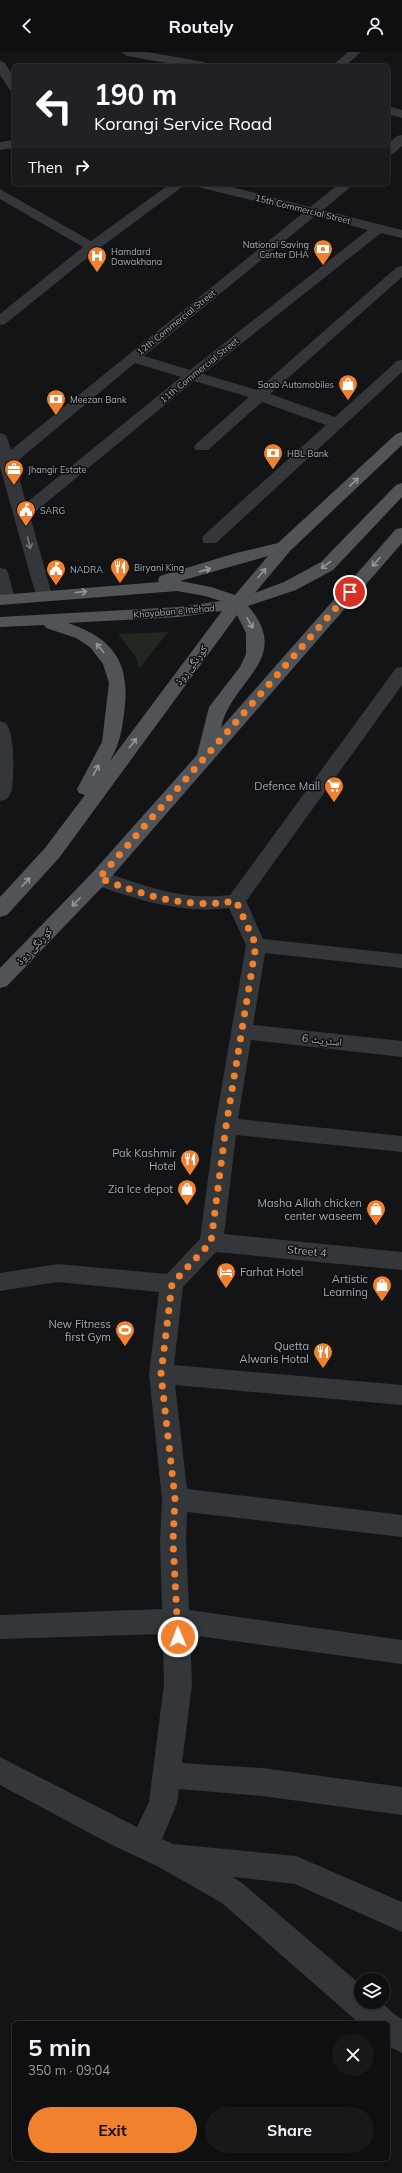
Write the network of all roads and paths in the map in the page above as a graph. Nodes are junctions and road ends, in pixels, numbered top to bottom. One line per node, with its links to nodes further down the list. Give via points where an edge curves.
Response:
1 (2, 52): 5 (street)
2 (127, 52): 4 (street)
3 (355, 52): 6 (street)
4 (200, 63)
5 (0, 64): 7 (street)
6 (340, 64)
7 (12, 84)
8 (390, 111): 9 (street)
9 (402, 114)
10 (402, 139): 13 (street)
11 (12, 144): 12 (street)
12 (0, 146)
13 (390, 149)
14 (176, 186): 21 (street)
15 (212, 186): 18 (street, 15th Commercial Street)
16 (345, 186): 18 (street, 12th Commercial Street)
17 (0, 193): 21 (street)
18 (314, 211): 19 (street, 15th Commercial Street); 24 (street, 12th Commercial Street)
19 (379, 228): 20 (street, 15th Commercial Street); 26 (street, 11th Commercial Street)
20 (402, 234)
21 (92, 247): 23 (street)
22 (402, 270): 27 (street)
23 (0, 321)
24 (133, 357): 26 (street); 31 (street, 12th Commercial Street)
25 (402, 364): 28 (street)
26 (192, 375): 27 (street); 33 (street, 11th Commercial Street)
27 (260, 396): 28 (street); 30 (street)
28 (337, 424): 35 (street)
29 (402, 437): 36 (main road, کورنگی روڈ, one-way to 29)
30 (202, 447)
31 (3, 451): 33 (street)
32 (402, 488): 42 (main road, Khayaban e Ittehad, one-way to 42, via 327,566 290,586)
33 (22, 514): 40 (street, one-way to 40)
34 (402, 533): 49 (main road, کورنگی روڈ, one-way to 49)
35 (210, 539)
36 (284, 547): 39 (main road, one-way to 36); 42 (main road, کورنگی روڈ, one-way to 36)
37 (0, 573): 41 (street)
38 (177, 586): 39 (main road); 42 (main road, via 223,596); 43 (main road, via 189,590 195,599 191,607)
39 (140, 587): 40 (main road, one-way to 39)
40 (42, 595): 41 (main road)
41 (3, 599)
42 (236, 604): 43 (main road, Khayaban e Ittehad); 49 (main road, one-way to 49, via 254,631 256,644 252,662 218,707); 51 (main road, کورنگی روڈ, one-way to 42)
43 (179, 612): 44 (main road, Khayaban e Ittehad)
44 (26, 620): 45 (main road, Khayaban e Ittehad); 51 (main road, one-way to 44, via 111,742 118,683 112,663 96,643 57,624)
45 (0, 622)
46 (402, 672): 53 (street)
47 (0, 727): 48 (street)
48 (2, 745): 50 (street, via 3,790)
49 (205, 758): 52 (main road, کورنگی روڈ)
50 (0, 795)
51 (52, 853): 54 (main road, کورنگی روڈ, one-way to 51)
52 (99, 878): 53 (street, via 167,901 213,904); 57 (main road, کورنگی روڈ, one-way to 57)
53 (236, 901): 55 (street)
54 (0, 910)
55 (256, 945): 56 (street); 58 (street)
56 (402, 961)
57 (0, 981)
58 (242, 1031): 59 (street, اسٹریٹ 6); 60 (street)
59 (402, 1049)
60 (226, 1126): 61 (street); 62 (street)
61 (402, 1144)
62 (211, 1242): 63 (street, Street 4); 65 (street)
63 (402, 1261)
64 (0, 1282): 65 (street, via 58,1273)
65 (172, 1284): 66 (street)
66 (161, 1374): 67 (street); 68 (street)
67 (402, 1395)
68 (175, 1499): 69 (street); 70 (street, via 173,1541)
69 (402, 1526)
70 (177, 1621): 71 (street); 72 (street); 74 (street, via 178,1684)
71 (0, 1628)
72 (402, 1652)
73 (0, 1770): 76 (street)
74 (167, 1776): 75 (street, via 262,1782); 76 (street)
75 (402, 1800)
76 (156, 1851): 77 (street, via 296,1870); 78 (street, via 232,1893)
77 (402, 1917)
78 (380, 2021)
79 (390, 2029): 80 (street)
80 (402, 2038)

